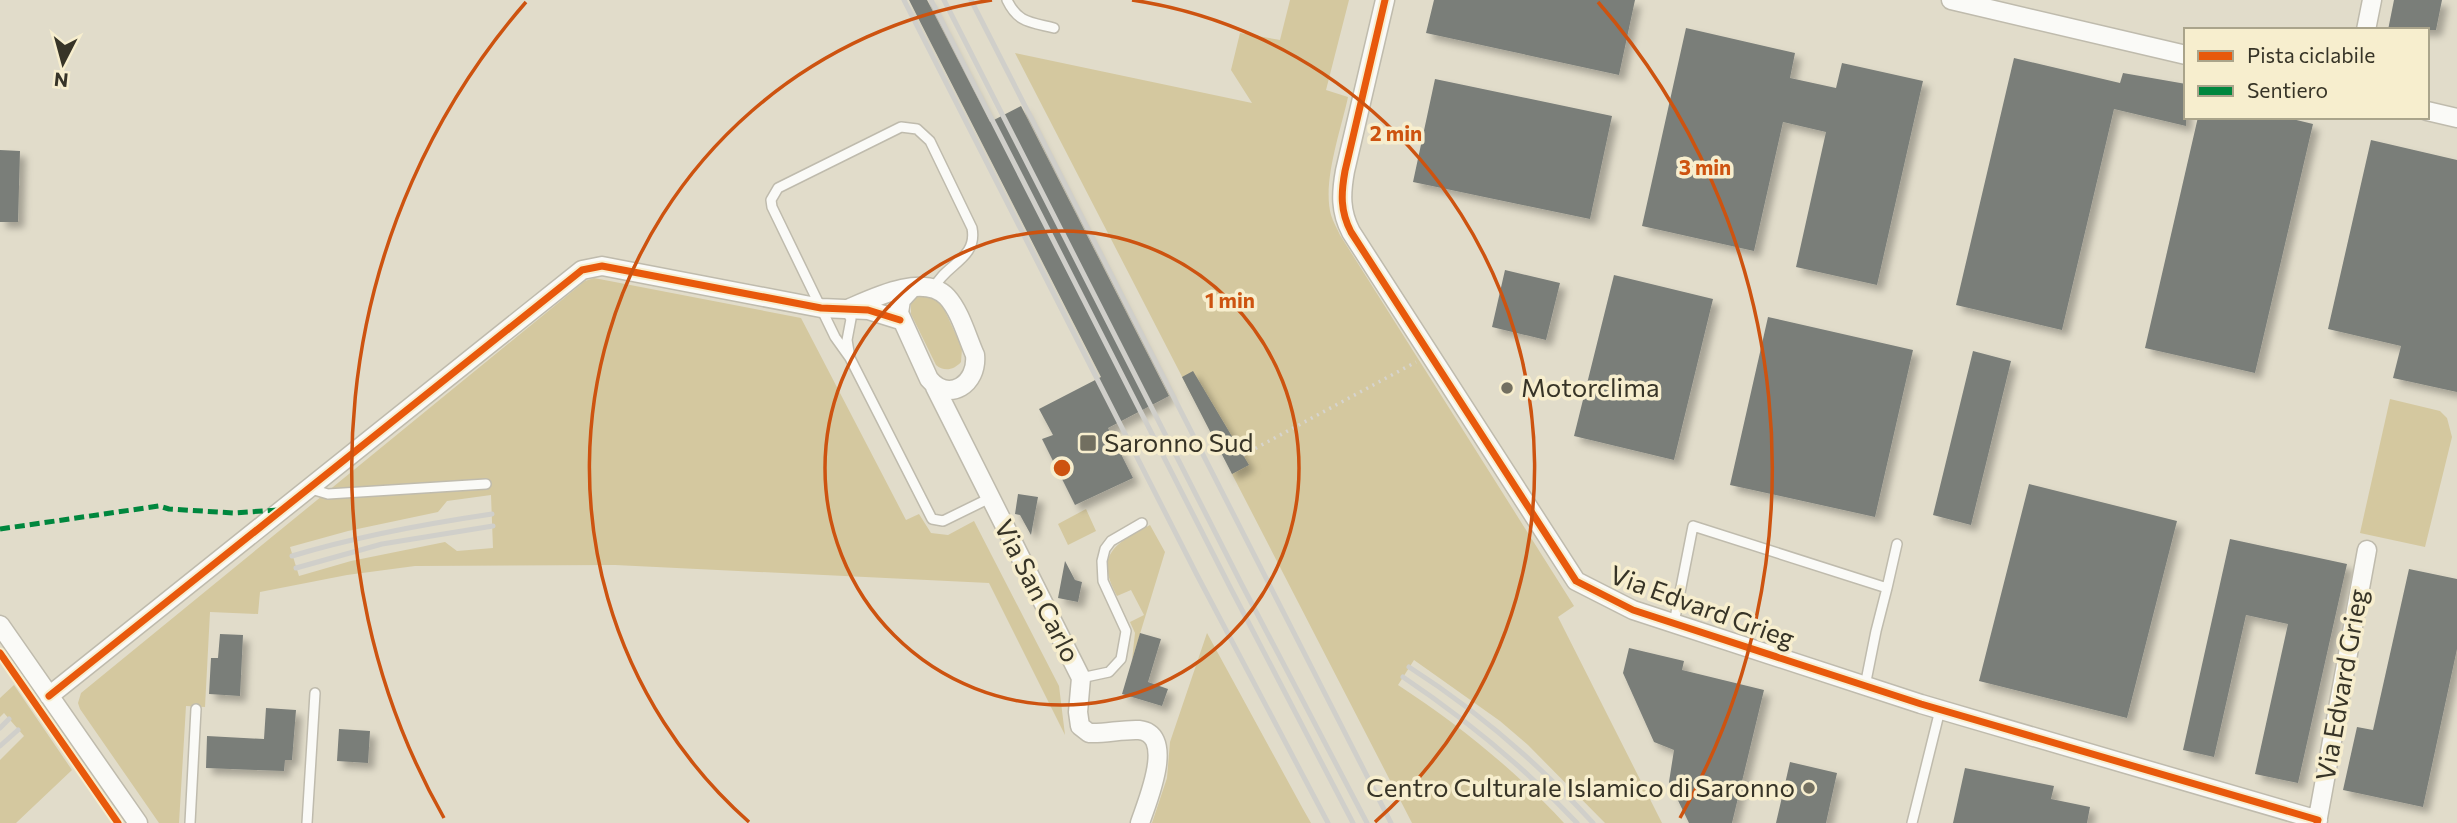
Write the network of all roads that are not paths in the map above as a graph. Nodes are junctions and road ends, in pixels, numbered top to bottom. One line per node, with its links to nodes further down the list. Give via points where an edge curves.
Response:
1 (1007, 0): 5 (lane, via 1022,20)
2 (1385, 0): 26 (street, Via Edvard Grieg, via 1342,187 1343,212 1351,232 1576,581 1633,610)
3 (1951, 0): 7 (street)
4 (2372, 0): 6 (street)
5 (1054, 27)
6 (2366, 28)
7 (2184, 55)
8 (2429, 111): 9 (street)
9 (2457, 118)
10 (912, 288): 11 (street); 13 (street, via 875,297); 14 (street, via 901,300)
11 (934, 288): 12 (lane, via 942,274 968,253 974,236 930,141 917,129 901,127 772,194 772,207); 16 (street, via 949,299 975,355 972,378)
12 (821, 308): 13 (street); 15 (lane); 20 (street, via 602,266 582,270)
13 (852, 312): 14 (street); 15 (lane, via 846,340)
14 (900, 320): 17 (street, Via San Carlo)
15 (850, 358): 21 (lane, via 932,519 943,521)
16 (965, 384): 17 (street, via 957,389); 18 (street)
17 (935, 387): 18 (street, Via San Carlo)
18 (952, 423): 21 (street, Via San Carlo)
19 (486, 484): 20 (lane, via 328,494)
20 (311, 489): 31 (street)
21 (990, 498): 28 (street, Via San Carlo)
22 (1142, 523): 28 (lane, via 1111,541 1103,555 1103,580 1126,631 1121,659 1109,672)
23 (1897, 544): 25 (lane)
24 (2367, 550): 34 (street, Via Edvard Grieg)
25 (1887, 588): 26 (lane, via 1693,526); 29 (lane)
26 (1674, 623): 29 (street, Via Edvard Grieg)
27 (0, 625): 31 (street)
28 (1081, 678): 38 (street, Via San Carlo, via 1078,721 1083,730 1096,734 1143,731 1156,744 1155,778)
29 (1865, 686): 33 (street, Via Edvard Grieg)
30 (316, 693): 37 (lane)
31 (50, 696): 35 (street)
32 (196, 709): 36 (lane)
33 (1940, 710): 34 (street, Via Edvard Grieg); 39 (lane)
34 (2322, 822)
35 (138, 823)
36 (190, 823)
37 (307, 823)
38 (1140, 823)
39 (1912, 823)

